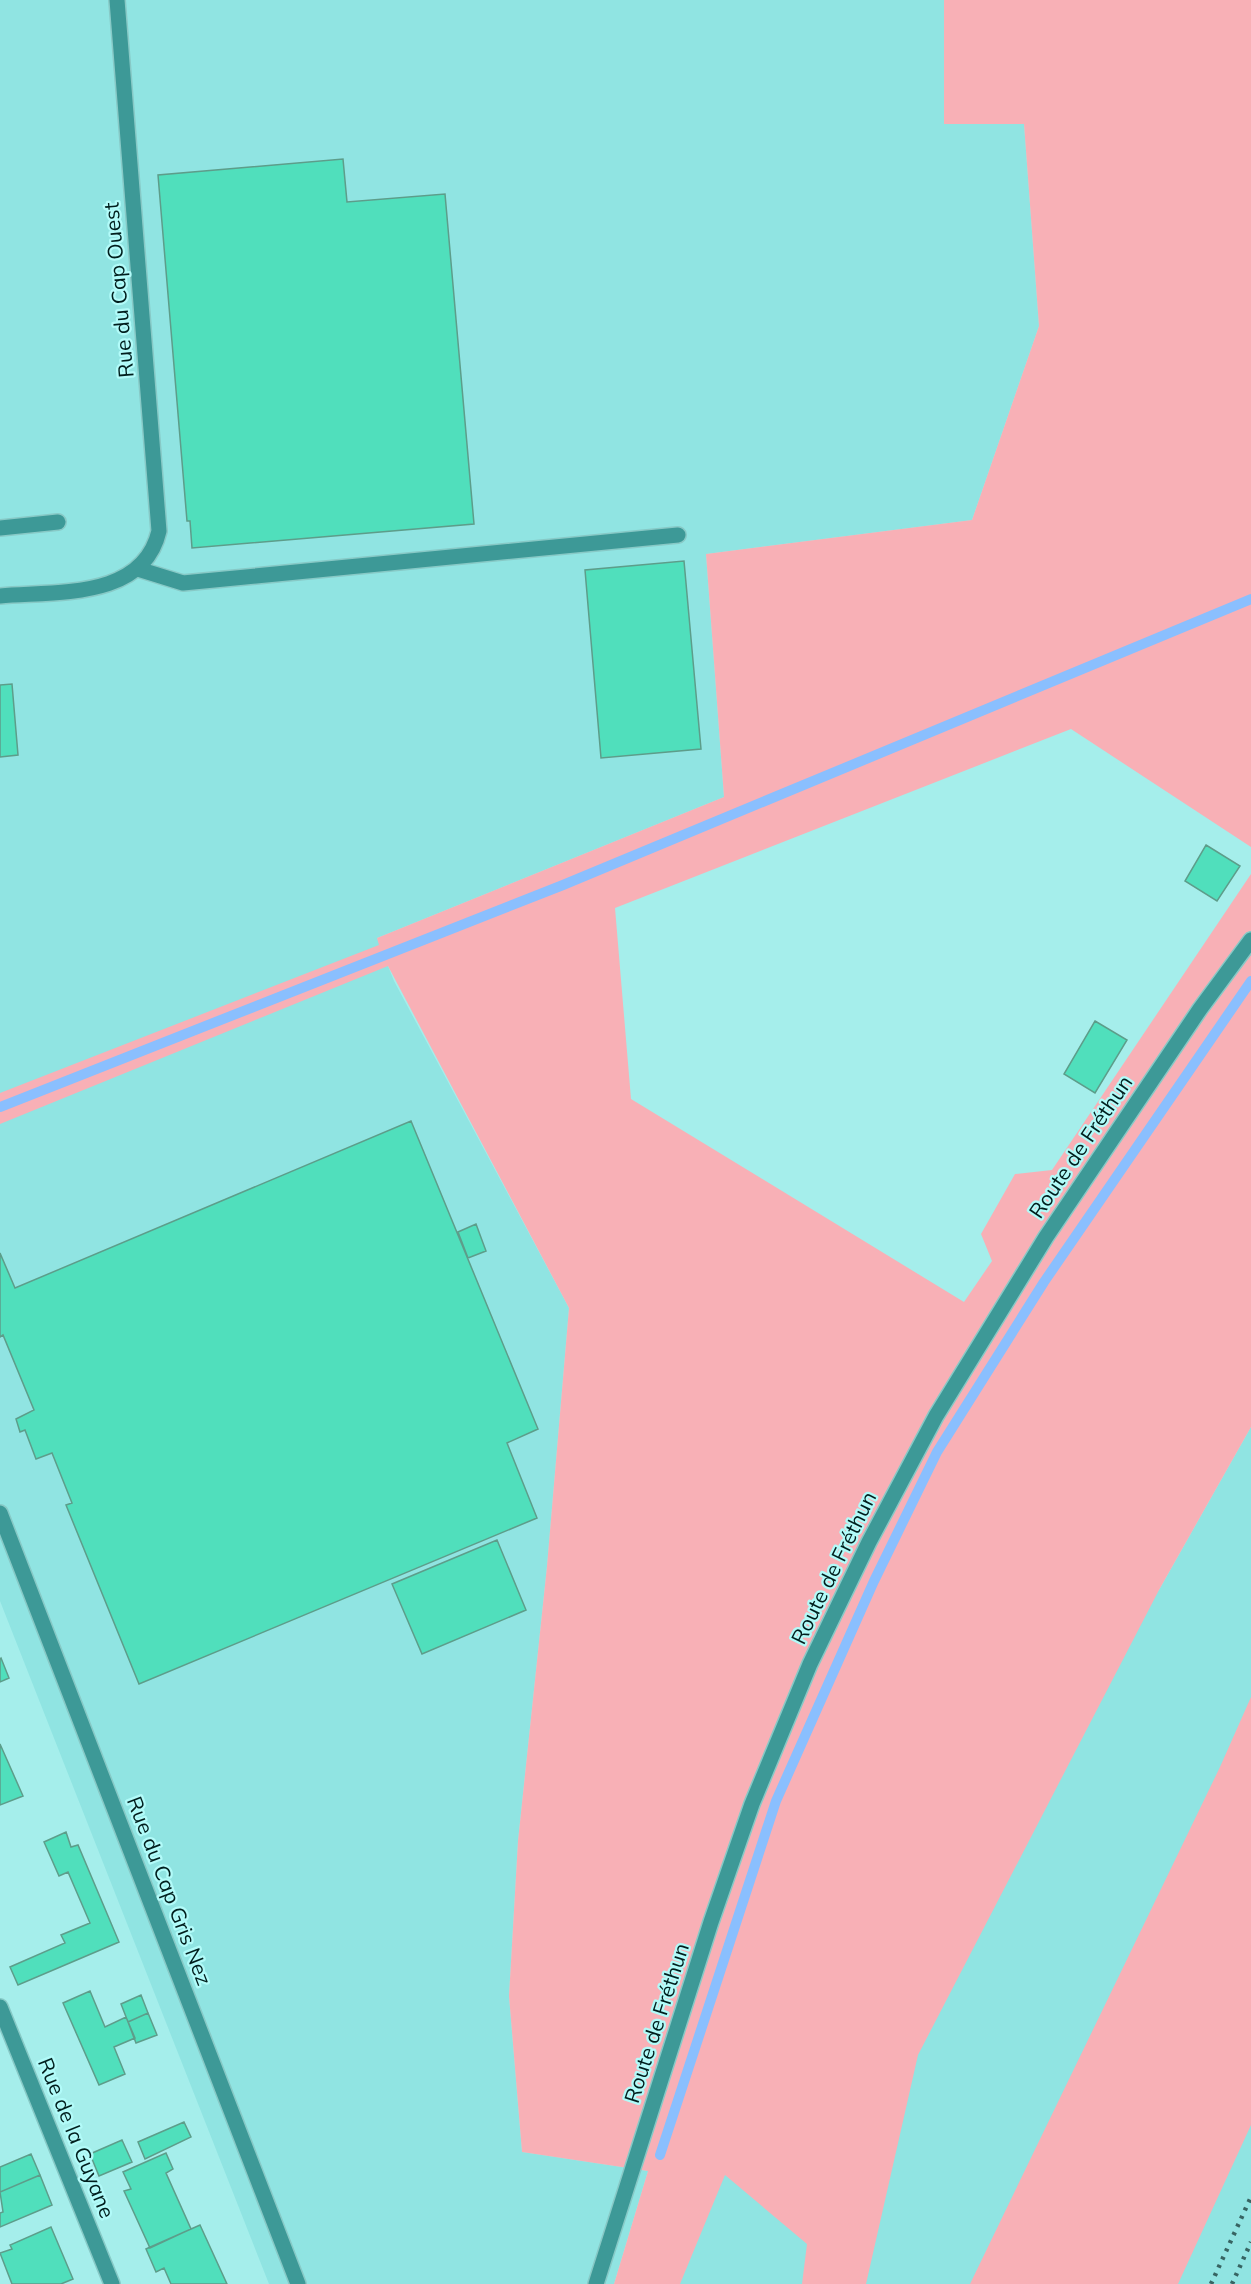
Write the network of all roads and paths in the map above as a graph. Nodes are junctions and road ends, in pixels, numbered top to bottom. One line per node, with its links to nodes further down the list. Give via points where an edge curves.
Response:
1 (117, 0): 5 (street, Rue du Cap Ouest, via 159,517 156,545)
2 (58, 522): 3 (street)
3 (0, 528)
4 (678, 535): 5 (street, via 183,583)
5 (138, 569): 6 (street, via 97,587)
6 (0, 596)
7 (1251, 940): 12 (street, Route de Fréthun, via 1046,1237 936,1416 869,1542 810,1664 752,1804)
8 (0, 1513): 11 (street, Rue du Cap Gris Nez)
9 (0, 2007): 10 (street, Rue de la Guyane)
10 (112, 2284)
11 (298, 2284)
12 (596, 2284)

